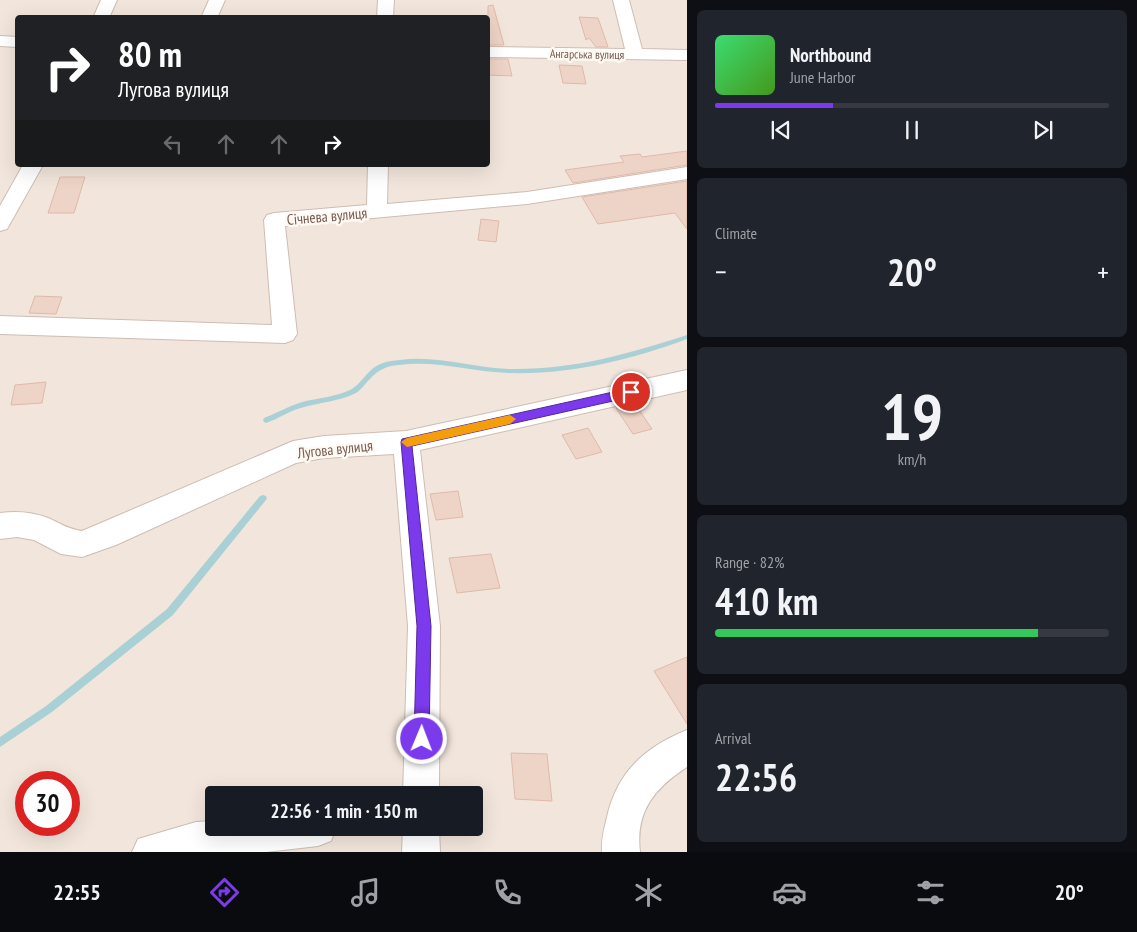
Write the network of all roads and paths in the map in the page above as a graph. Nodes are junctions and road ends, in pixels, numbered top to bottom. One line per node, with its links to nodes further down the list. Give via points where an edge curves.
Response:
1 (109, 0): 5 (street)
2 (217, 0): 6 (street)
3 (386, 0): 7 (street)
4 (621, 0): 11 (street)
5 (102, 15)
6 (210, 15)
7 (385, 15)
8 (0, 41): 9 (street)
9 (15, 42)
10 (490, 52): 11 (street, Ангарська вулиця)
11 (635, 54): 12 (street, Ангарська вулиця)
12 (687, 55)
13 (32, 167): 17 (street)
14 (378, 167): 16 (street)
15 (687, 174): 16 (street, Січнева вулиця, via 527,198)
16 (377, 212): 18 (street, Січнева вулиця, via 274,220 285,334)
17 (0, 224)
18 (0, 325)
19 (687, 380): 20 (street, Лугова вулиця)
20 (406, 442): 21 (street, Лугова вулиця, via 294,452 82,544 61,541 40,528 17,524); 23 (street, via 424,626)
21 (0, 526)
22 (687, 747): 28 (street, via 652,769 629,798 620,841)
23 (421, 786)
24 (243, 836): 26 (street, via 196,841)
25 (421, 836): 27 (street)
26 (151, 852)
27 (422, 852)
28 (621, 852)

